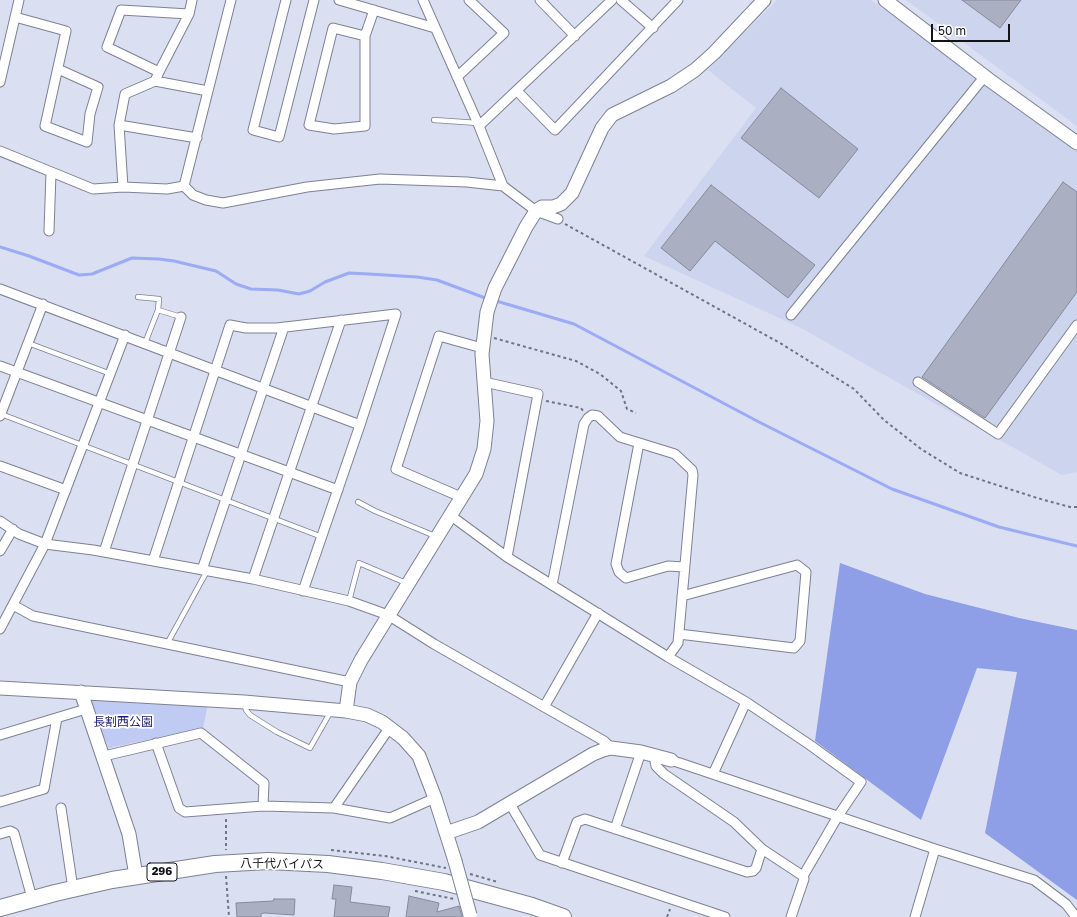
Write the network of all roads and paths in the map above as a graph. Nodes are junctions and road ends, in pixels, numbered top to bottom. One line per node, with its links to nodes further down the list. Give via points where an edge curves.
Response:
1 (19, 0): 17 (street)
2 (192, 0): 16 (street)
3 (231, 0): 29 (street)
4 (286, 0): 5 (street, via 253,130 279,136)
5 (314, 0)
6 (339, 0): 15 (street)
7 (423, 0): 18 (street)
8 (469, 0): 26 (street, via 504,33)
9 (540, 0): 21 (street)
10 (612, 0): 21 (street)
11 (621, 0): 19 (street)
12 (678, 0): 19 (street)
13 (764, 0): 41 (street, via 695,70 671,86 612,115 602,128 572,193 561,204 542,207)
14 (885, 0): 25 (street)
15 (374, 10): 18 (street); 20 (street)
16 (189, 14): 24 (street); 24 (street, via 121,10 107,47)
17 (15, 18): 22 (street); 23 (street, via 66,31)
18 (435, 28): 26 (street)
19 (653, 28): 30 (street, via 555,130)
20 (365, 36): 20 (street, via 333,28 309,125 334,129 365,126)
21 (574, 36): 30 (street)
22 (1, 69): 28 (street)
23 (58, 69): 23 (street, via 98,86 90,114 87,142 45,126)
24 (159, 72): 27 (street)
25 (985, 76): 35 (street); 48 (street)
26 (457, 77): 32 (street)
27 (154, 81): 29 (street); 33 (street, via 125,94)
28 (0, 82)
29 (208, 91): 34 (street)
30 (517, 91): 32 (street)
31 (434, 120): 32 (lane)
32 (479, 125): 39 (street)
33 (119, 126): 34 (street); 40 (street)
34 (197, 138): 38 (street)
35 (1077, 143)
36 (0, 151): 37 (street)
37 (51, 172): 40 (street, via 93,189); 43 (street)
38 (184, 186): 39 (street, via 193,195 223,203 307,187 380,179); 40 (street, via 168,189)
39 (503, 186): 41 (street)
40 (123, 187)
41 (536, 211): 42 (street); 54 (street, via 495,288 487,312)
42 (558, 220): 86 (path, via 780,342 854,389 884,420 915,445 960,473 1037,498)
43 (49, 230)
44 (0, 290): 46 (street)
45 (138, 297): 47 (lane, via 159,299)
46 (43, 304): 53 (street); 55 (street)
47 (158, 310): 49 (lane); 56 (lane)
48 (791, 315)
49 (181, 318): 57 (street)
50 (341, 320): 52 (street); 67 (street); 72 (street, via 396,314)
51 (1077, 325): 63 (street, via 998,434)
52 (284, 327): 59 (street, via 246,328 230,325); 64 (street)
53 (125, 335): 56 (street); 61 (street)
54 (483, 342): 62 (street); 68 (path, via 576,361 600,374 621,390 627,409); 83 (street, via 439,336 396,469)
55 (28, 343): 60 (street); 61 (lane)
56 (146, 343): 57 (street)
57 (169, 352): 59 (street); 71 (street)
58 (0, 366): 60 (street)
59 (216, 370): 64 (street); 73 (street)
60 (17, 372): 66 (street); 69 (street)
61 (111, 374): 66 (street)
62 (484, 382): 65 (street, via 538,394); 83 (street, via 487,421 484,449 476,474)
63 (918, 382)
64 (264, 388): 67 (street); 76 (street)
65 (537, 400): 70 (path, via 581,408); 96 (street)
66 (100, 402): 71 (street); 75 (street)
67 (311, 407): 72 (street); 79 (street)
68 (636, 413)
69 (0, 415): 75 (lane)
70 (588, 418): 74 (street, via 592,415 598,416 620,437); 102 (street, via 584,424)
71 (147, 419): 73 (street); 77 (street)
72 (360, 425): 82 (street)
73 (195, 437): 76 (street); 80 (street)
74 (639, 443): 98 (street, via 675,454 692,470); 98 (street, via 616,564 619,572 626,578 668,566)
75 (84, 444): 77 (lane); 81 (street)
76 (242, 454): 79 (street); 84 (street)
77 (132, 464): 80 (lane); 95 (street)
78 (0, 466): 81 (street)
79 (289, 472): 82 (street); 88 (street)
80 (179, 483): 84 (lane); 97 (street)
81 (66, 490): 93 (street)
82 (338, 490): 92 (street)
83 (461, 497): 87 (street)
84 (226, 500): 88 (lane); 99 (street)
85 (358, 502): 91 (lane)
86 (1077, 507)
87 (450, 515): 91 (street); 96 (street)
88 (273, 518): 92 (lane); 100 (street)
89 (0, 520): 90 (street)
90 (13, 530): 93 (street); 94 (street)
91 (437, 536): 101 (street)
92 (322, 537): 103 (street)
93 (45, 544): 95 (street); 106 (street)
94 (0, 551)
95 (104, 552): 97 (street)
96 (507, 558): 102 (street)
97 (153, 561): 99 (street)
98 (684, 567): 104 (street)
99 (204, 570): 100 (street); 111 (lane)
100 (254, 579): 103 (street)
101 (408, 584): 105 (lane, via 359,563); 108 (street)
102 (552, 585): 107 (street)
103 (303, 591): 105 (street)
104 (682, 596): 110 (street); 110 (street, via 797,565 806,572 800,641 794,648)
105 (349, 601): 108 (street)
106 (13, 605): 109 (street); 111 (street, via 33,616)
107 (598, 613): 112 (street); 118 (street)
108 (388, 615): 113 (street); 118 (street)
109 (1, 624)
110 (679, 634): 112 (street, via 678,643)
111 (167, 644): 113 (street)
112 (668, 657): 117 (street)
113 (350, 682): 121 (street)
114 (0, 688): 115 (street)
115 (81, 692): 116 (street); 119 (street)
116 (244, 702): 120 (street); 120 (lane, via 250,715 310,748)
117 (746, 702): 131 (street); 139 (street, via 861,782)
118 (544, 707): 126 (street)
119 (86, 709): 122 (street); 128 (street)
120 (332, 709): 121 (street)
121 (346, 710): 123 (street, via 367,715)
122 (57, 718): 124 (street); 133 (street, via 44,789)
123 (390, 727): 132 (street, via 404,738 419,756); 138 (street)
124 (0, 734)
125 (156, 743): 128 (street); 135 (street, via 201,733 264,783); 137 (street, via 184,812)
126 (612, 748): 127 (street); 134 (street, via 593,754)
127 (640, 752): 129 (street); 140 (street)
128 (104, 756): 148 (street, via 128,834)
129 (654, 756): 130 (street); 143 (street, via 656,766 664,774 734,822)
130 (671, 760): 131 (street)
131 (713, 774): 139 (street)
132 (435, 798): 138 (street, via 390,818); 141 (street)
133 (0, 801)
134 (510, 804): 141 (street, via 478,822); 146 (street, via 540,855)
135 (263, 806): 137 (street); 138 (street)
136 (61, 808): 150 (street)
137 (226, 808): 145 (path)
138 (334, 808)
139 (838, 816): 144 (street); 149 (street)
140 (616, 829): 143 (street, via 747,872 756,868); 146 (street, via 581,819 577,822)
141 (446, 833): 155 (street, bridge)
142 (0, 834): 152 (street, via 10,831 14,833)
143 (762, 849): 149 (street)
144 (935, 849): 160 (street); 161 (street, via 1034,880 1066,904)
145 (226, 850)
146 (562, 864): 158 (street)
147 (226, 875): 156 (path)
148 (136, 876): 150 (highway, 八千代バイパス / 296); 157 (highway, 八千代バイパス / 296, via 223,863 268,861 328,864 444,882)
149 (803, 876): 159 (street)
150 (73, 889): 152 (highway, 八千代バイパス / 296)
151 (409, 890): 153 (path)
152 (32, 898): 154 (highway, 八千代バイパス / 296)
153 (455, 900)
154 (0, 908)
155 (470, 916)
156 (228, 917)
157 (563, 917)
158 (725, 917)
159 (792, 917)
160 (915, 917)
161 (1076, 917)

